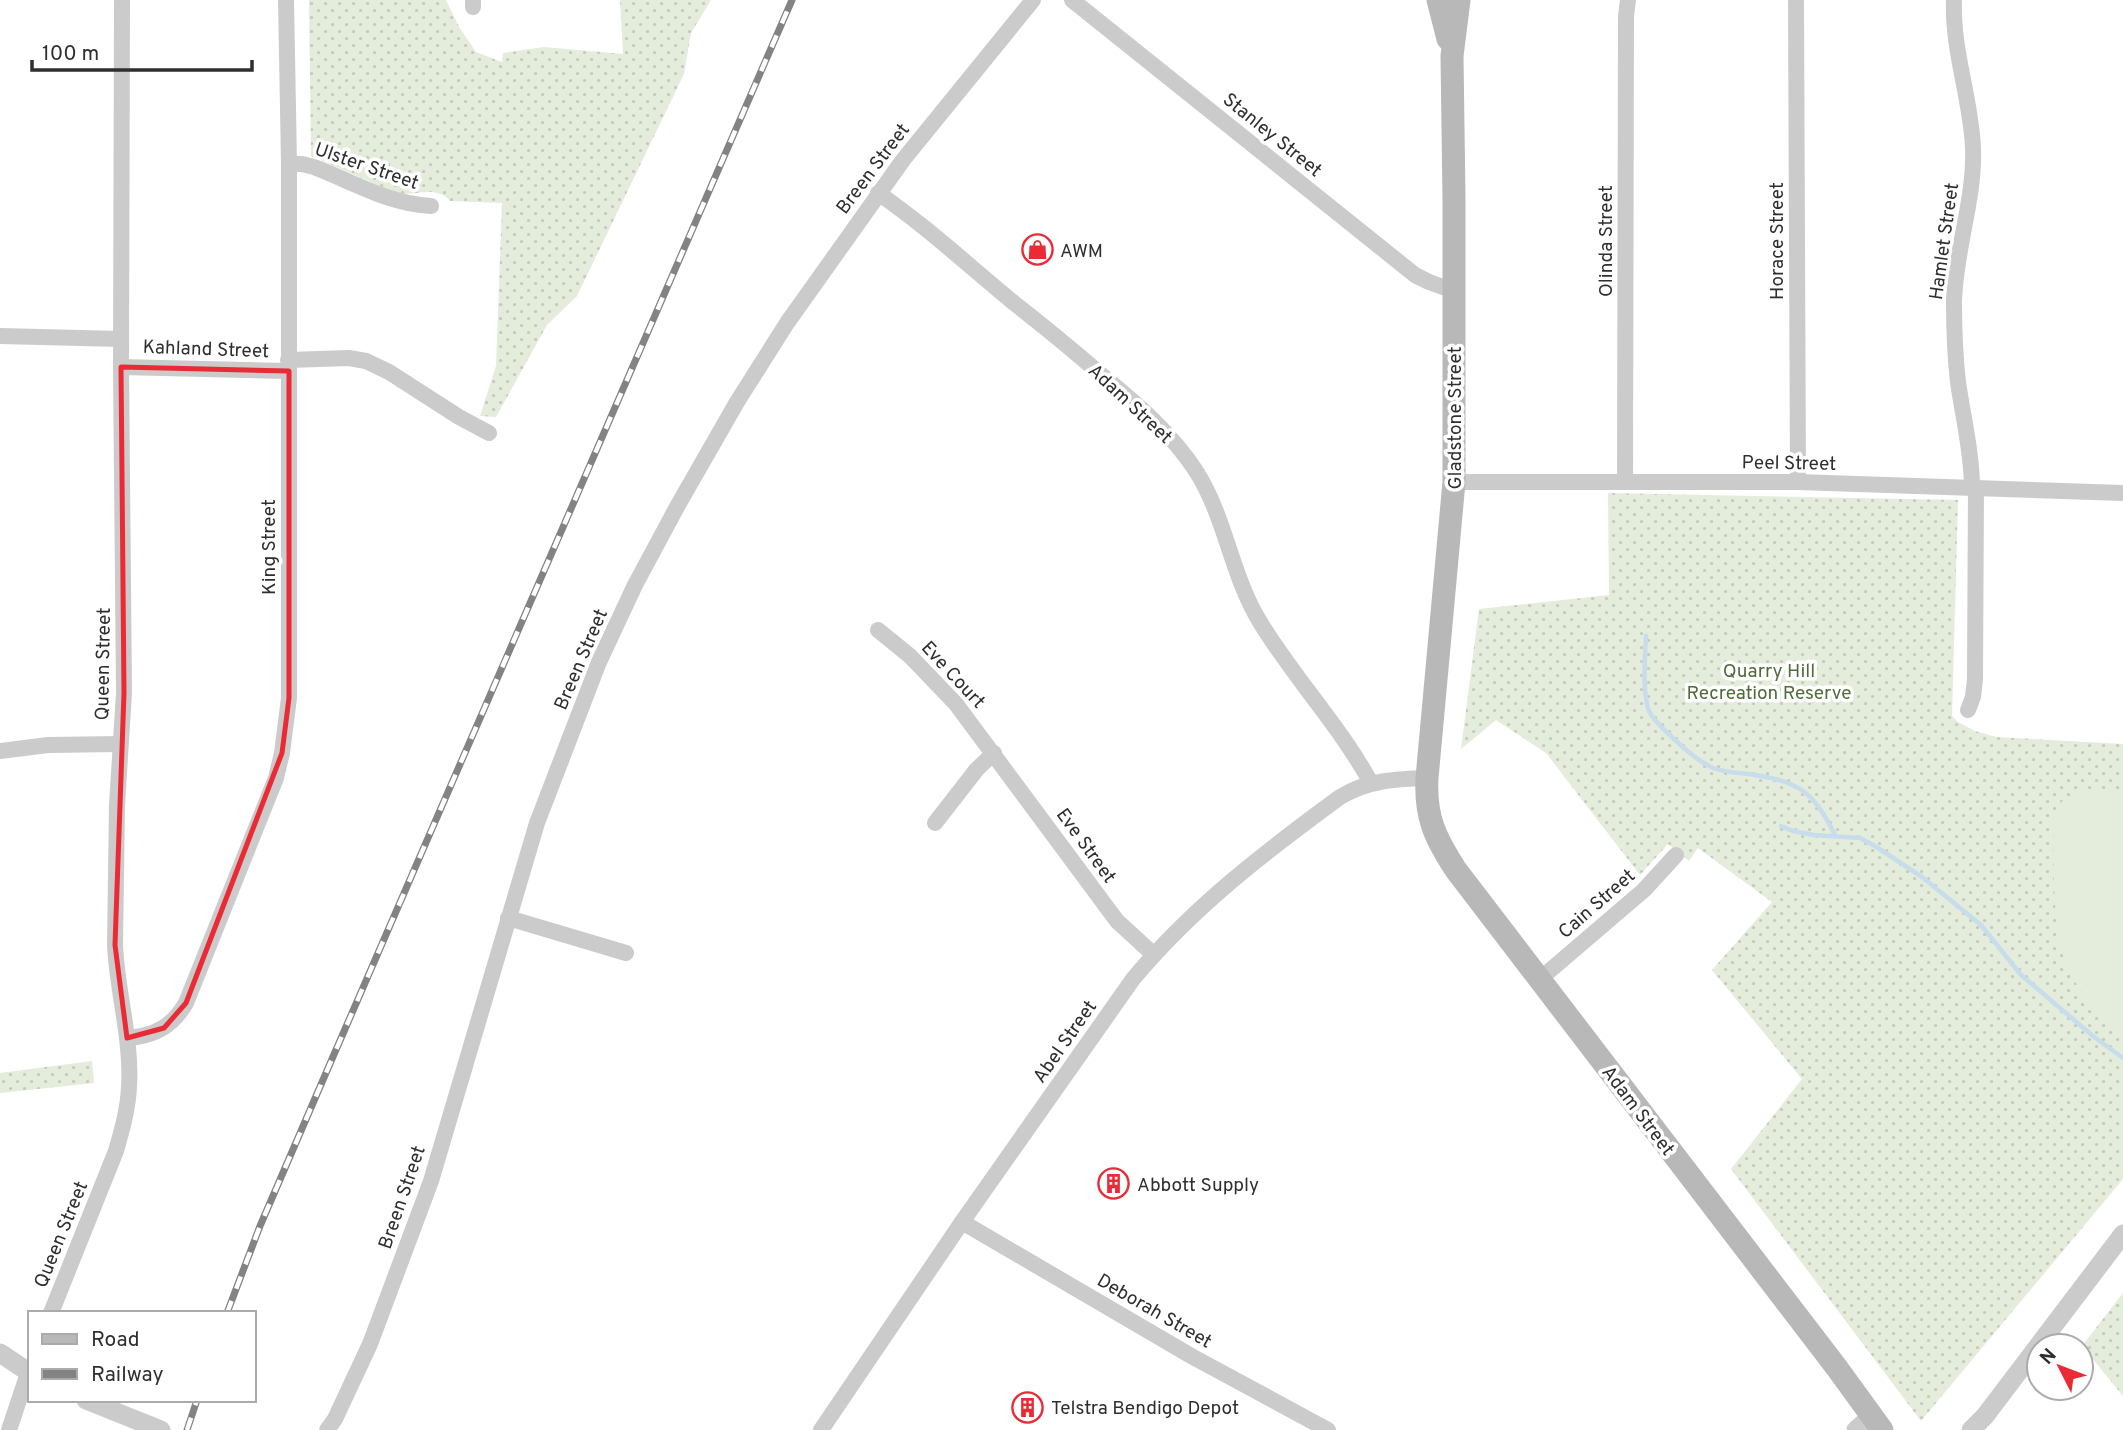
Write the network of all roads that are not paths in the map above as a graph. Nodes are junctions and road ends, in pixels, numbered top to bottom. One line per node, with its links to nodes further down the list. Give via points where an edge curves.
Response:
1 (122, 0): 16 (street, Queen Street)
2 (286, 0): 11 (street, King Street)
3 (1033, 0): 12 (street, Breen Street)
4 (1072, 0): 14 (street, Stanley Street, via 1415,275)
5 (1438, 0): 10 (main road, Gladstone Street)
6 (1458, 0): 10 (main road, Gladstone Street)
7 (1628, 0): 20 (street, Olinda Street)
8 (1796, 0): 22 (street, Horace Street)
9 (1954, 0): 23 (street, Hamlet Street, via 1956,47 1968,97 1974,169 1954,299 1956,362)
10 (1452, 56): 14 (main road, Gladstone Street)
11 (289, 164): 13 (street, Ulster Street, via 314,167 393,201); 17 (street, King Street)
12 (878, 193): 31 (street, Adam Street, via 1165,431 1208,494 1255,614); 34 (street, Breen Street, via 767,353 635,585 599,662 537,823)
13 (431, 206)
14 (1454, 291): 21 (main road, Gladstone Street)
15 (0, 337): 16 (street)
16 (121, 339): 18 (street, Queen Street)
17 (289, 366): 18 (street, Kahland Street); 19 (street, Kahland Street, via 349,358 366,361); 38 (street, King Street, via 289,698 276,778 186,1003 164,1028)
18 (121, 367): 27 (street, Queen Street, via 124,693)
19 (489, 433)
20 (1625, 481): 21 (street, Peel Street); 22 (street, Peel Street)
21 (1454, 482): 30 (main road, Gladstone Street)
22 (1798, 482): 23 (street, Peel Street)
23 (1974, 488): 24 (street, Peel Street); 26 (street, Hamlet Street, via 1975,679)
24 (2123, 493)
25 (878, 630): 29 (street, Eve Court, via 927,673)
26 (1968, 710)
27 (120, 744): 28 (street); 38 (street, Queen Street, via 115,945)
28 (0, 751)
29 (994, 753): 32 (street); 36 (street, Eve Street, via 1117,921)
30 (1427, 778): 31 (street, Abel Street); 37 (main road, Adam Street, via 1428,816 1437,839)
31 (1371, 783): 36 (street, Abel Street, via 1340,797 1245,868)
32 (935, 823)
33 (1676, 855): 37 (street, Cain Street, via 1644,890)
34 (508, 918): 35 (street); 47 (street, Breen Street, via 431,1181 370,1344)
35 (626, 953)
36 (1153, 954): 39 (street, Abel Street)
37 (1540, 979): 46 (main road, Adam Street)
38 (127, 1038): 41 (street, Queen Street, via 129,1089 123,1127)
39 (962, 1222): 50 (street, Abel Street); 51 (street, Deborah Street)
40 (2123, 1234): 52 (street)
41 (52, 1311)
42 (0, 1353): 43 (street)
43 (28, 1370)
44 (28, 1374): 49 (street)
45 (91, 1402): 48 (street)
46 (1870, 1425)
47 (332, 1426)
48 (159, 1429)
49 (9, 1430)
50 (821, 1430)
51 (1328, 1430)
52 (1971, 1430)

